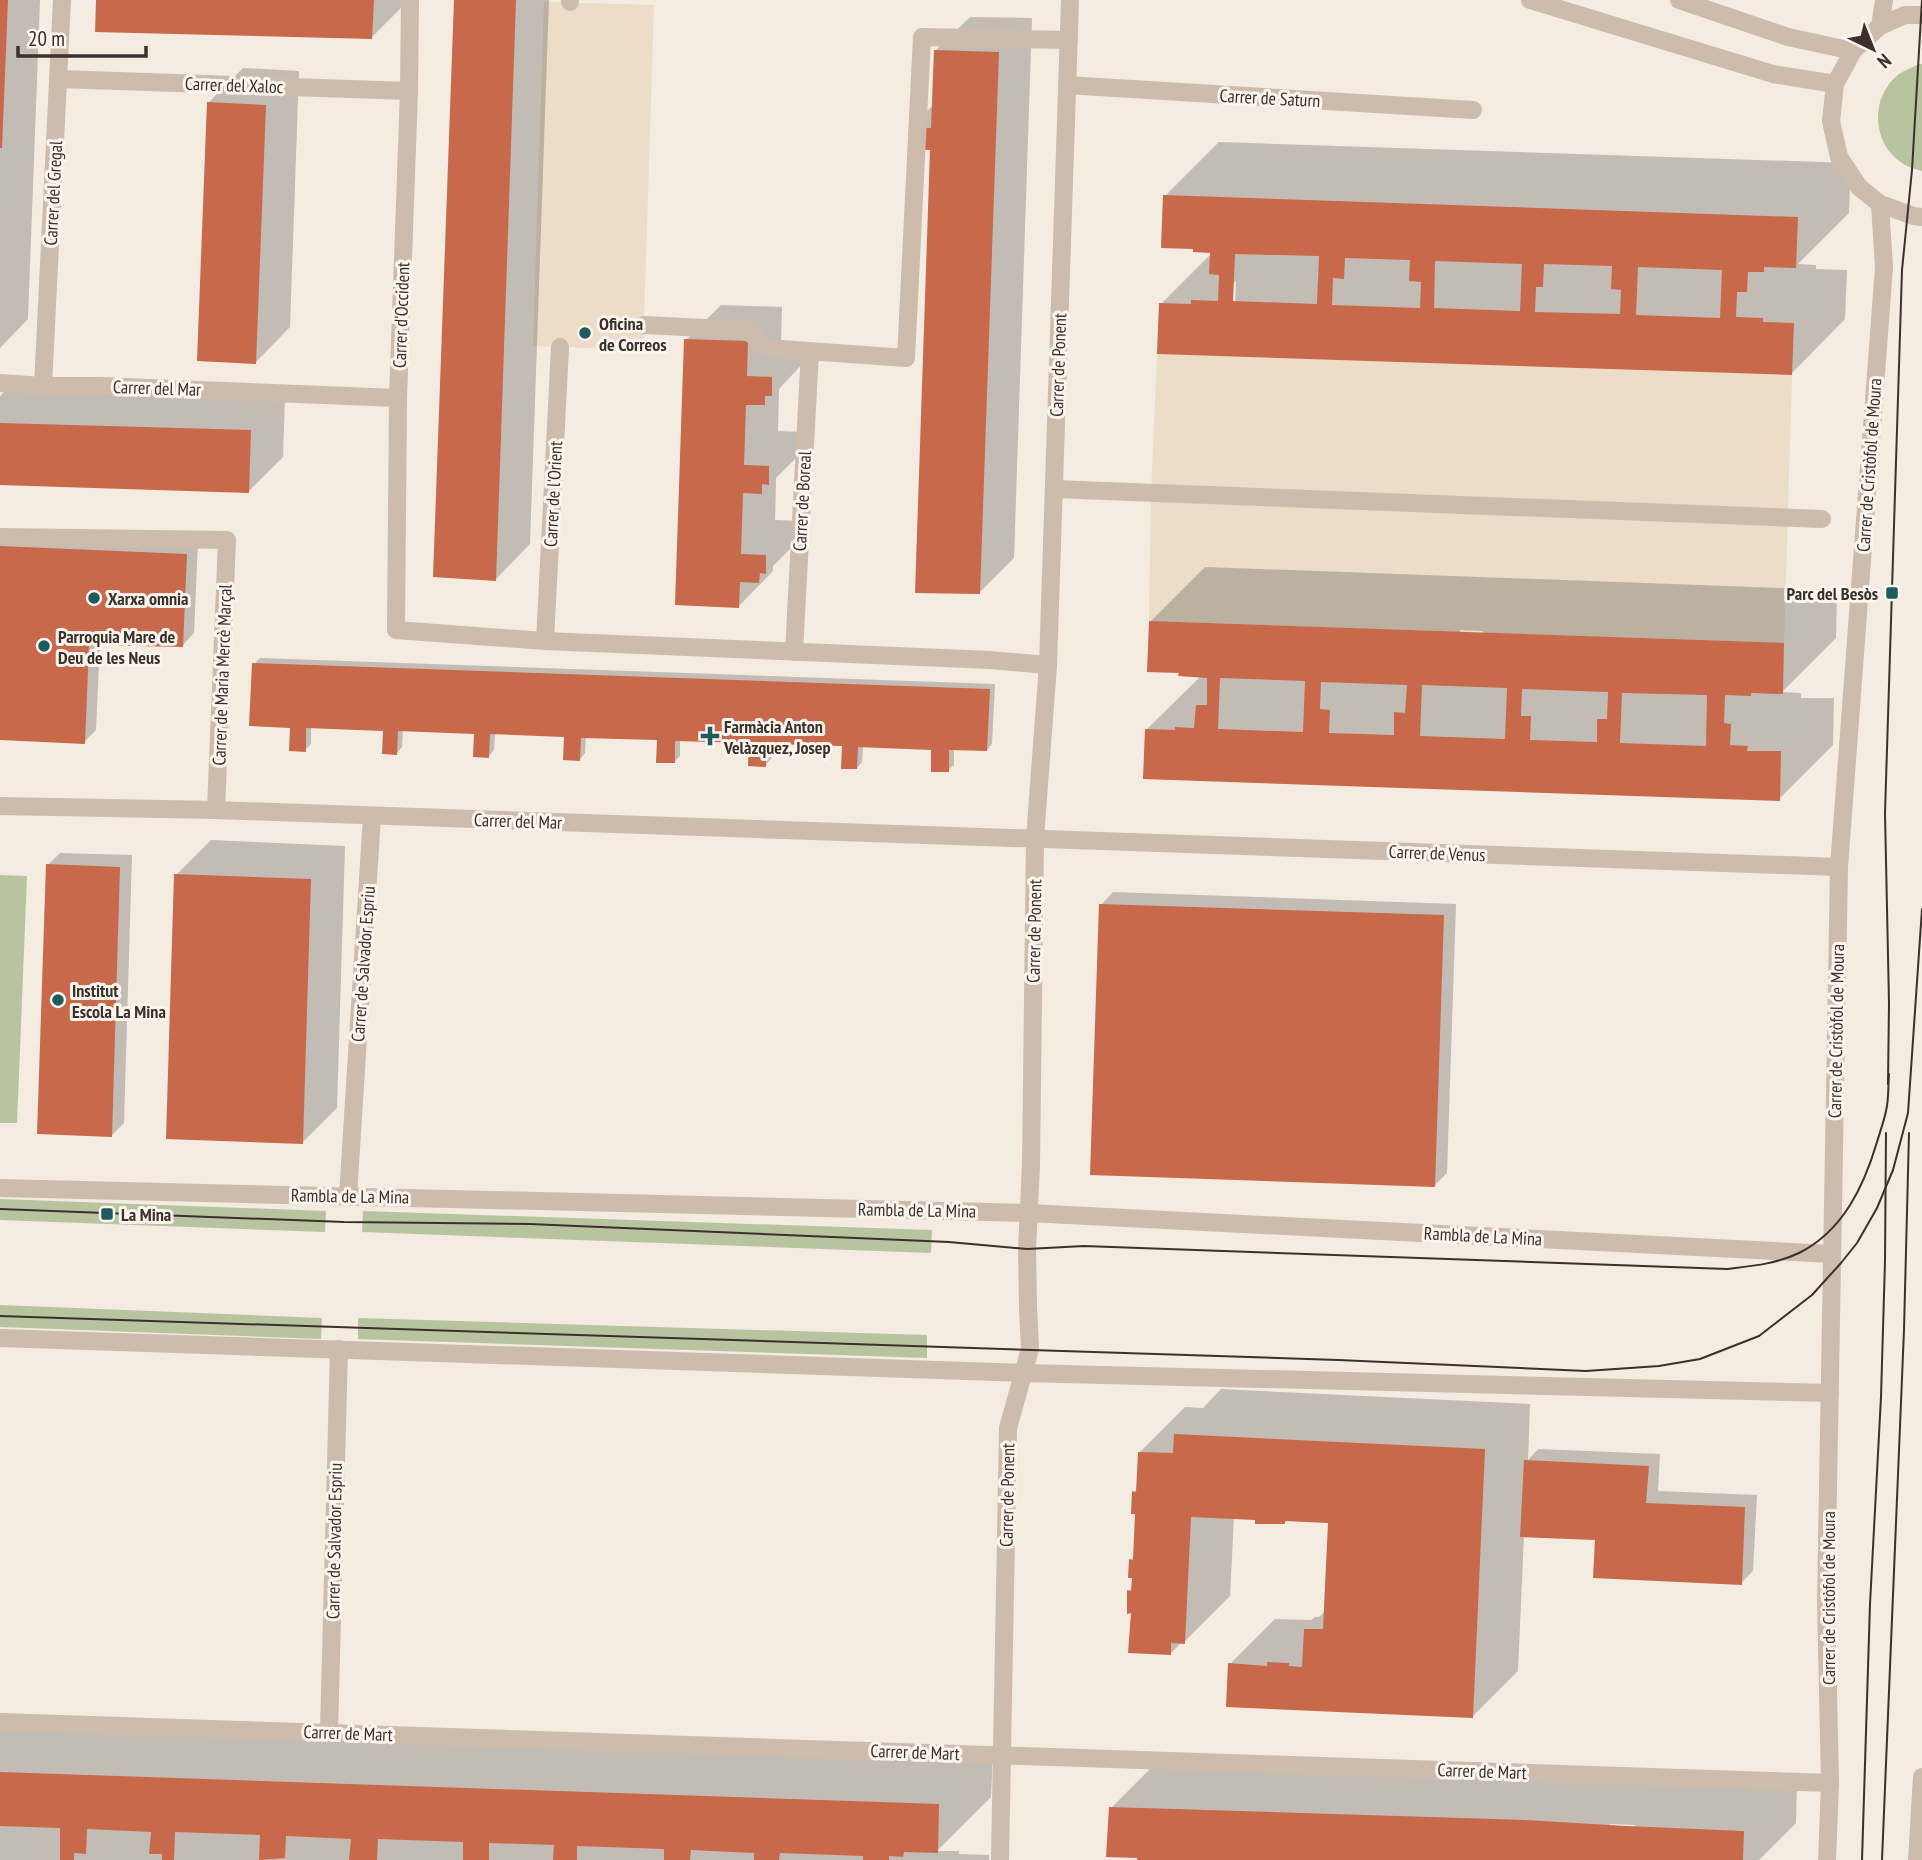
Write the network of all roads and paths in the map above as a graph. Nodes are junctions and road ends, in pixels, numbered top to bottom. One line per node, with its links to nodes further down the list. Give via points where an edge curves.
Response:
1 (62, 0): 11 (street, Carrer del Gregal)
2 (410, 0): 14 (street, Carrer d'Occident)
3 (1070, 0): 9 (street, Carrer de Ponent)
4 (1530, 0): 12 (street, via 1773,74)
5 (1679, 0): 10 (street, via 1788,37)
6 (1884, 0): 8 (street)
7 (1922, 15): 8 (street, via 1905,15)
8 (1880, 26): 10 (street)
9 (1069, 40): 13 (street, Carrer de Ponent); 20 (street, via 922,37 906,358)
10 (1853, 51): 12 (street)
11 (59, 79): 14 (street, Carrer del Xaloc); 22 (street, Carrer del Gregal)
12 (1835, 84): 16 (street, via 1830,121 1839,157 1859,187)
13 (1067, 85): 15 (street, Carrer de Saturn); 24 (street, Carrer de Ponent)
14 (409, 91): 23 (street, Carrer d'Occident)
15 (1473, 110)
16 (1880, 204): 17 (street); 34 (street, Carrer de Cristòfol de Moura, via 1884,267)
17 (1922, 217)
18 (644, 325): 20 (street, via 747,330 766,348)
19 (560, 347): 27 (street, Carrer de l'Orient)
20 (810, 351): 28 (street, Carrer de Boreal)
21 (0, 383): 22 (street, Carrer del Mar)
22 (43, 386): 23 (street, Carrer del Mar)
23 (398, 398): 27 (street, Carrer d'Occident, via 396,630)
24 (1054, 489): 25 (street); 29 (street, Carrer de Ponent)
25 (1822, 519)
26 (0, 537): 31 (street, Carrer de Maria Mercè Marçal, via 227,540)
27 (545, 641): 28 (street)
28 (794, 652): 29 (street)
29 (1048, 665): 33 (street, Carrer de Ponent)
30 (0, 806): 31 (street, Carrer del Mar)
31 (216, 810): 32 (street, Carrer del Mar)
32 (372, 816): 33 (street, Carrer del Mar); 36 (street, Carrer de Salvador Espriu)
33 (1035, 838): 34 (street, Carrer de Venus); 37 (street, Carrer de Ponent)
34 (1839, 867): 38 (street, Carrer de Cristòfol de Moura)
35 (0, 1188): 36 (street, Rambla de La Mina)
36 (348, 1196): 37 (street, Rambla de La Mina)
37 (1029, 1213): 38 (street, Rambla de La Mina); 41 (street, Carrer de Ponent, via 1030,1349)
38 (1832, 1254): 42 (street, Carrer de Cristòfol de Moura)
39 (0, 1338): 40 (street)
40 (339, 1349): 41 (street); 44 (street, Carrer de Salvador Espriu)
41 (1024, 1373): 42 (street); 45 (street, Carrer de Ponent, via 1008,1428)
42 (1830, 1393): 47 (street, Carrer de Cristòfol de Moura, via 1826,1601)
43 (0, 1722): 44 (street, Carrer de Mart)
44 (329, 1732): 45 (street, Carrer de Mart)
45 (1003, 1755): 47 (street, Carrer de Mart); 48 (street, Carrer de Ponent)
46 (1922, 1777): 50 (street)
47 (1830, 1783): 49 (street, Carrer de Cristòfol de Moura)
48 (1000, 1860)
49 (1827, 1860)
50 (1917, 1860)

